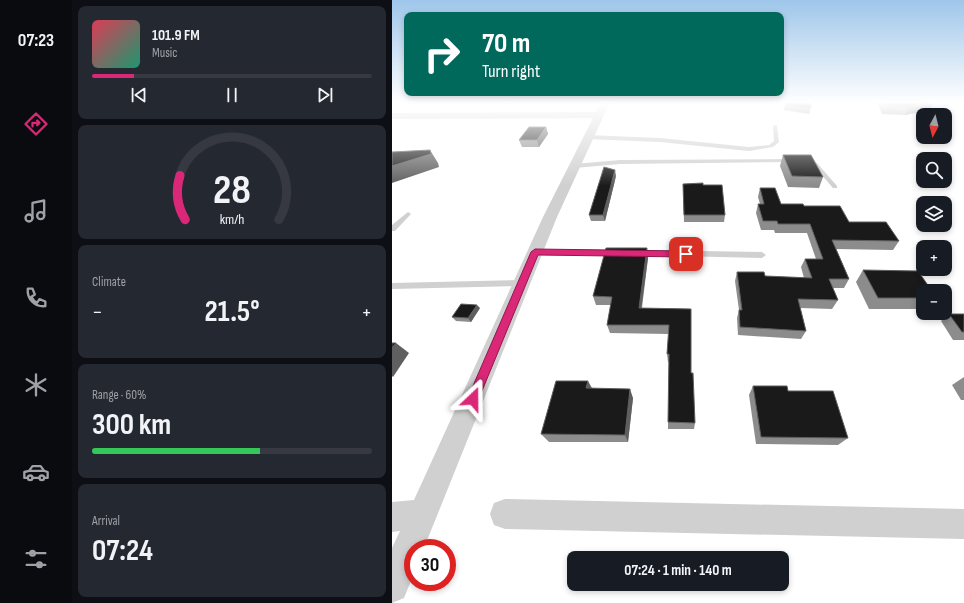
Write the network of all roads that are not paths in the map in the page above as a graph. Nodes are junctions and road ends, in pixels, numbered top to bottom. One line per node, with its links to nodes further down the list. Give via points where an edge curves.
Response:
1 (592, 130): 3 (street)
2 (775, 130): 3 (lane, via 776,140 771,146 763,148)
3 (588, 137): 4 (street)
4 (574, 166): 5 (lane, via 635,162 807,162 814,164); 8 (street)
5 (835, 187)
6 (408, 214): 7 (lane)
7 (392, 229)
8 (535, 252): 9 (lane); 10 (street)
9 (762, 255)
10 (522, 283): 11 (lane); 12 (street)
11 (392, 286)
12 (423, 514): 14 (street); 16 (street)
13 (505, 514): 15 (street)
14 (392, 517)
15 (964, 524)
16 (392, 586)

